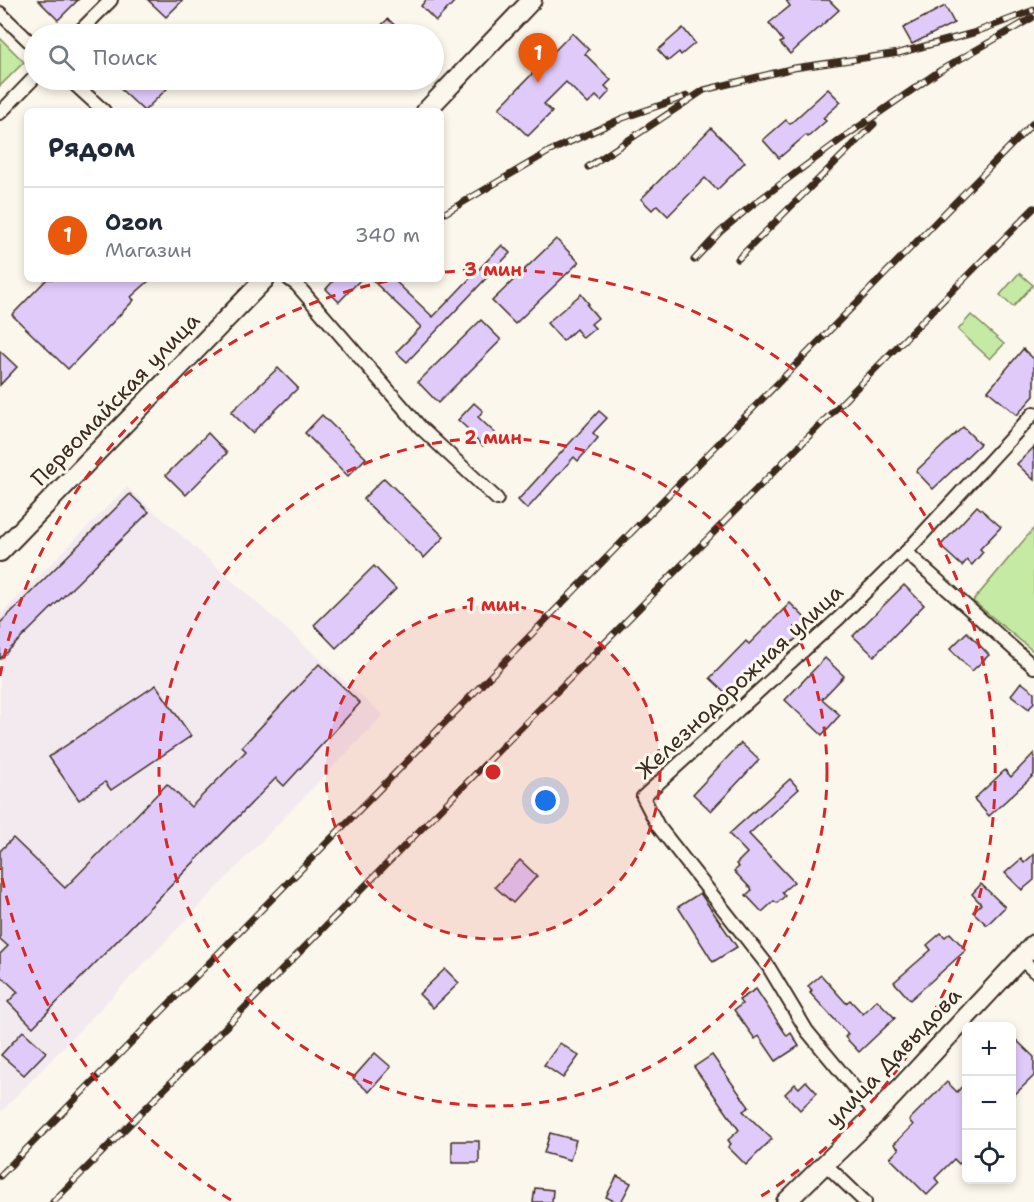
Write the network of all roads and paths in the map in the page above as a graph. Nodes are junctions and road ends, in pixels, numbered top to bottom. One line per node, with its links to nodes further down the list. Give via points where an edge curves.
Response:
1 (111, 0): 4 (street)
2 (532, 0): 9 (main road)
3 (0, 13): 5 (street)
4 (87, 24)
5 (24, 36)
6 (24, 88): 10 (street)
7 (81, 90): 8 (street)
8 (101, 108)
9 (429, 108)
10 (0, 113)
11 (262, 282): 15 (main road, Первомайская улица)
12 (293, 282): 14 (street, via 421,428)
13 (1034, 413): 16 (street, Железнодорожная улица)
14 (497, 499)
15 (0, 552)
16 (906, 552): 17 (street); 21 (street, Железнодорожная улица, via 643,797 658,825 768,966 807,1031)
17 (1034, 667)
18 (1034, 944): 19 (main road, улица Давыдова)
19 (1020, 958): 20 (street); 21 (main road, улица Давыдова)
20 (1034, 971)
21 (876, 1113): 22 (main road, улица Давыдова)
22 (825, 1163): 23 (main road, улица Давыдова); 24 (street)
23 (786, 1202)
24 (865, 1202)

